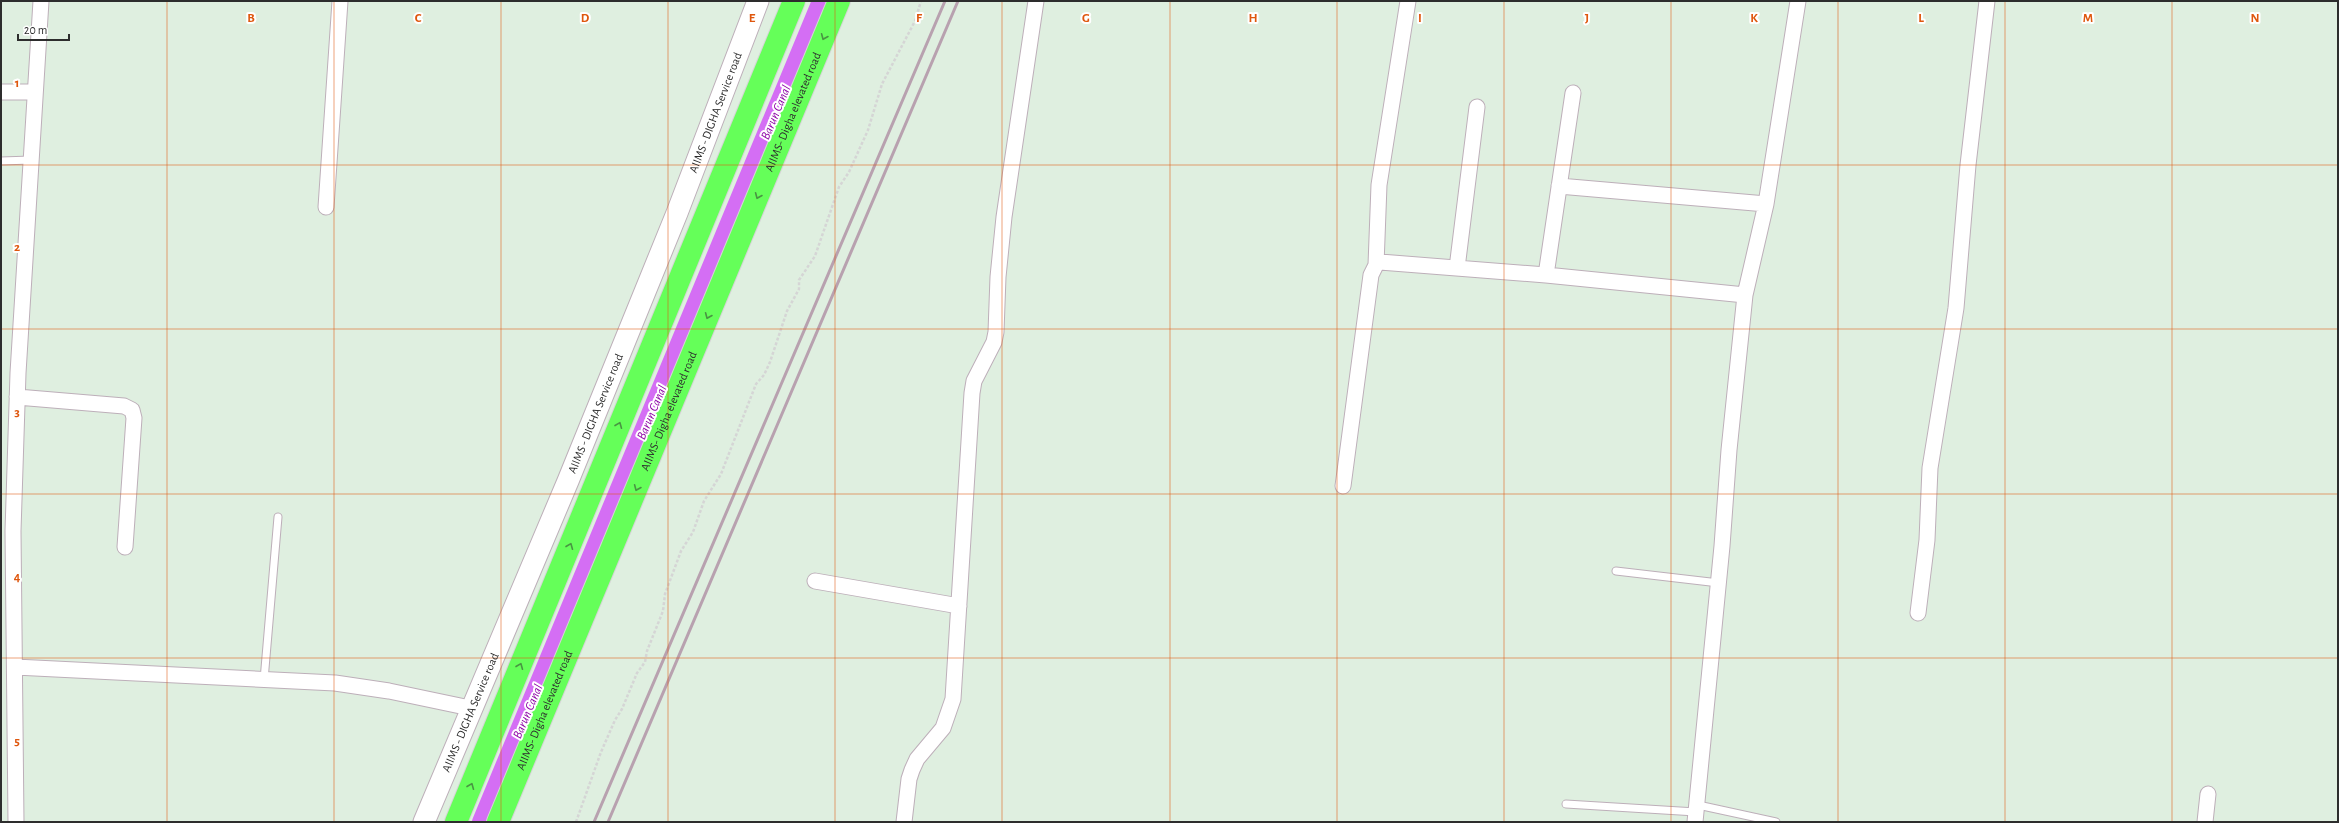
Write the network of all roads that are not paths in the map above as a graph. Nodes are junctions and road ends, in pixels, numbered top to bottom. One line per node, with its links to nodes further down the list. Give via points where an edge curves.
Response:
1 (41, 1): 11 (street)
2 (340, 1): 18 (street)
3 (758, 1): 35 (main road, AIIMS - DIGHA Service road, via 677,213 574,466)
4 (794, 1): 41 (highway, one-way to 4)
5 (839, 1): 42 (highway, AIIMS- Digha elevated road, one-way to 42)
6 (1036, 1): 31 (street, via 1004,216 996,332 994,342 974,381 972,392)
7 (1408, 1): 19 (street, via 1380,178)
8 (1798, 1): 17 (street)
9 (1987, 1): 32 (street, via 1968,165 1956,308 1930,468 1927,540)
10 (1, 92): 11 (street)
11 (35, 92): 14 (street)
12 (1573, 94): 16 (street)
13 (1477, 107): 20 (street)
14 (31, 160): 15 (lane); 23 (street)
15 (1, 161)
16 (1559, 186): 17 (street); 21 (street)
17 (1766, 204): 22 (street)
18 (326, 207)
19 (1376, 265): 20 (street, via 1386,262); 24 (street, via 1371,275)
20 (1457, 268): 21 (street)
21 (1546, 275): 22 (street)
22 (1745, 295): 30 (street)
23 (17, 397): 26 (street, via 124,406 132,410 134,418); 28 (street)
24 (1343, 486)
25 (278, 517): 34 (lane)
26 (125, 547)
27 (1616, 570): 30 (lane)
28 (7, 571): 33 (street)
29 (815, 581): 31 (street)
30 (1718, 583): 38 (street)
31 (959, 606): 43 (street, via 953,699 943,728 917,759 912,770)
32 (1918, 613)
33 (15, 667): 34 (street); 39 (street)
34 (264, 680): 35 (street, via 335,684 389,691)
35 (470, 708): 40 (main road, AIIMS - DIGHA Service road)
36 (2208, 794): 45 (street)
37 (1566, 804): 38 (lane)
38 (1697, 813): 44 (lane)
39 (16, 822)
40 (424, 822)
41 (456, 822)
42 (498, 822)
43 (904, 822)
44 (1776, 822)
45 (2205, 822)

